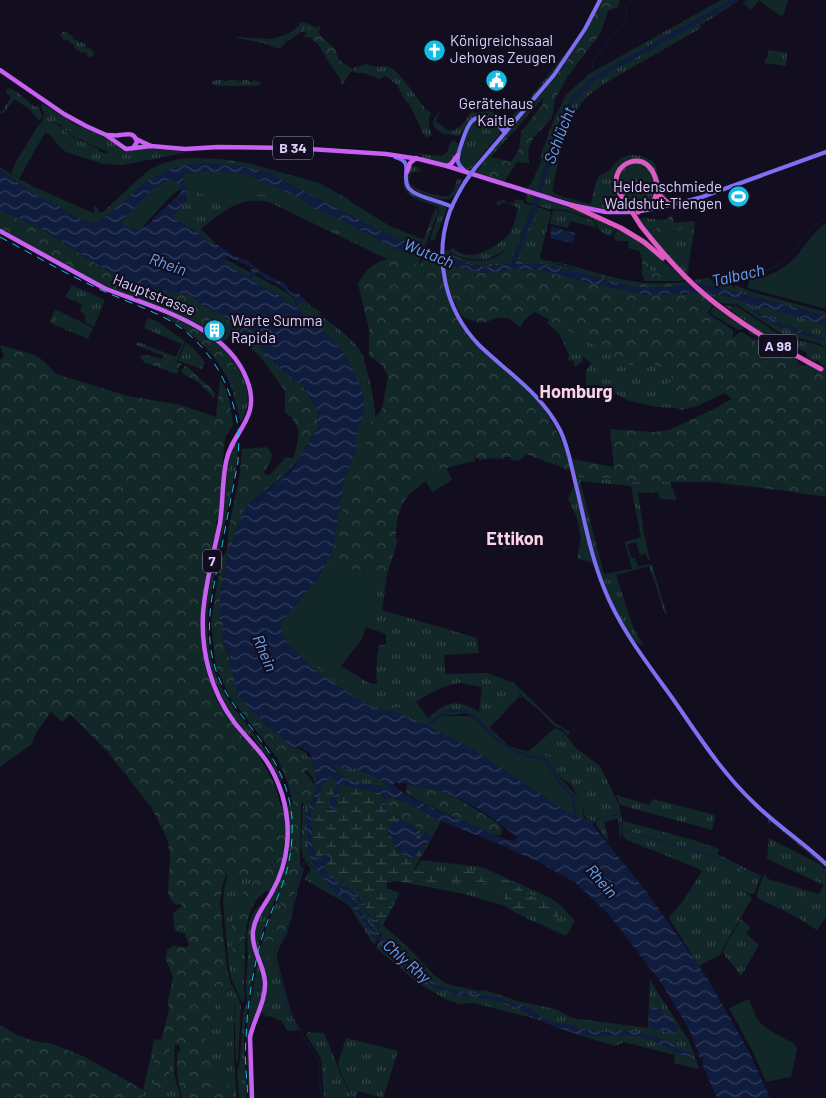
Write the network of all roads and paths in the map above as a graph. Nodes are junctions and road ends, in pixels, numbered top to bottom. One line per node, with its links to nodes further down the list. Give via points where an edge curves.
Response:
1 (600, 0): 3 (main road, via 571,52)
2 (0, 70): 6 (main road, B 34, via 64,114)
3 (517, 119): 4 (main road, via 507,123); 5 (main road)
4 (498, 121): 5 (main road, via 505,126); 14 (main road, via 485,117 471,121)
5 (505, 133): 20 (main road, bridge)
6 (106, 135): 7 (main road, B 34); 9 (main road, B 34)
7 (122, 135): 8 (main road, B 34, via 131,134); 9 (main road)
8 (136, 139): 10 (main road, B 34); 11 (main road)
9 (120, 144): 11 (main road, B 34, via 126,149)
10 (151, 146): 11 (main road, B 34); 13 (main road, B 34, via 185,149 294,148)
11 (133, 148)
12 (826, 152): 23 (main road, via 713,194)
13 (386, 154): 15 (main road, B 34); 17 (main road, via 404,160)
14 (458, 155): 16 (main road); 18 (main road, via 459,164)
15 (419, 159): 16 (main road, B 34); 17 (main road, via 410,163)
16 (447, 166): 18 (main road, B 34)
17 (407, 172): 22 (main road, via 406,181 411,190)
18 (466, 172): 24 (main road, B 34)
19 (658, 190): 21 (highway); 26 (highway); 27 (highway, via 653,203); 29 (highway, A 98, bridge, via 650,167 640,162 627,163 617,176 617,187 641,226)
20 (456, 196): 22 (main road); 25 (main road)
21 (663, 199): 23 (highway); 26 (highway)
22 (444, 203): 25 (main road)
23 (675, 204): 26 (main road)
24 (571, 205): 27 (main road, B 34, via 606,212); 29 (highway, via 644,242)
25 (452, 207): 31 (main road, via 443,244 444,275 453,307 477,343 535,395 561,432 593,555 619,619 733,781 764,813)
26 (662, 207): 27 (main road)
27 (636, 212)
28 (0, 231): 32 (main road, Hauptstrasse / 7, via 97,285 200,327 226,349 248,381 249,413 226,461 220,520 204,604 203,630 207,662 222,704 265,758 276,778 283,796 288,827 285,861 253,931 265,988 250,1037)
29 (682, 274): 30 (highway, A 98, via 729,313 773,343)
30 (821, 369)
31 (826, 864)
32 (252, 1098)

